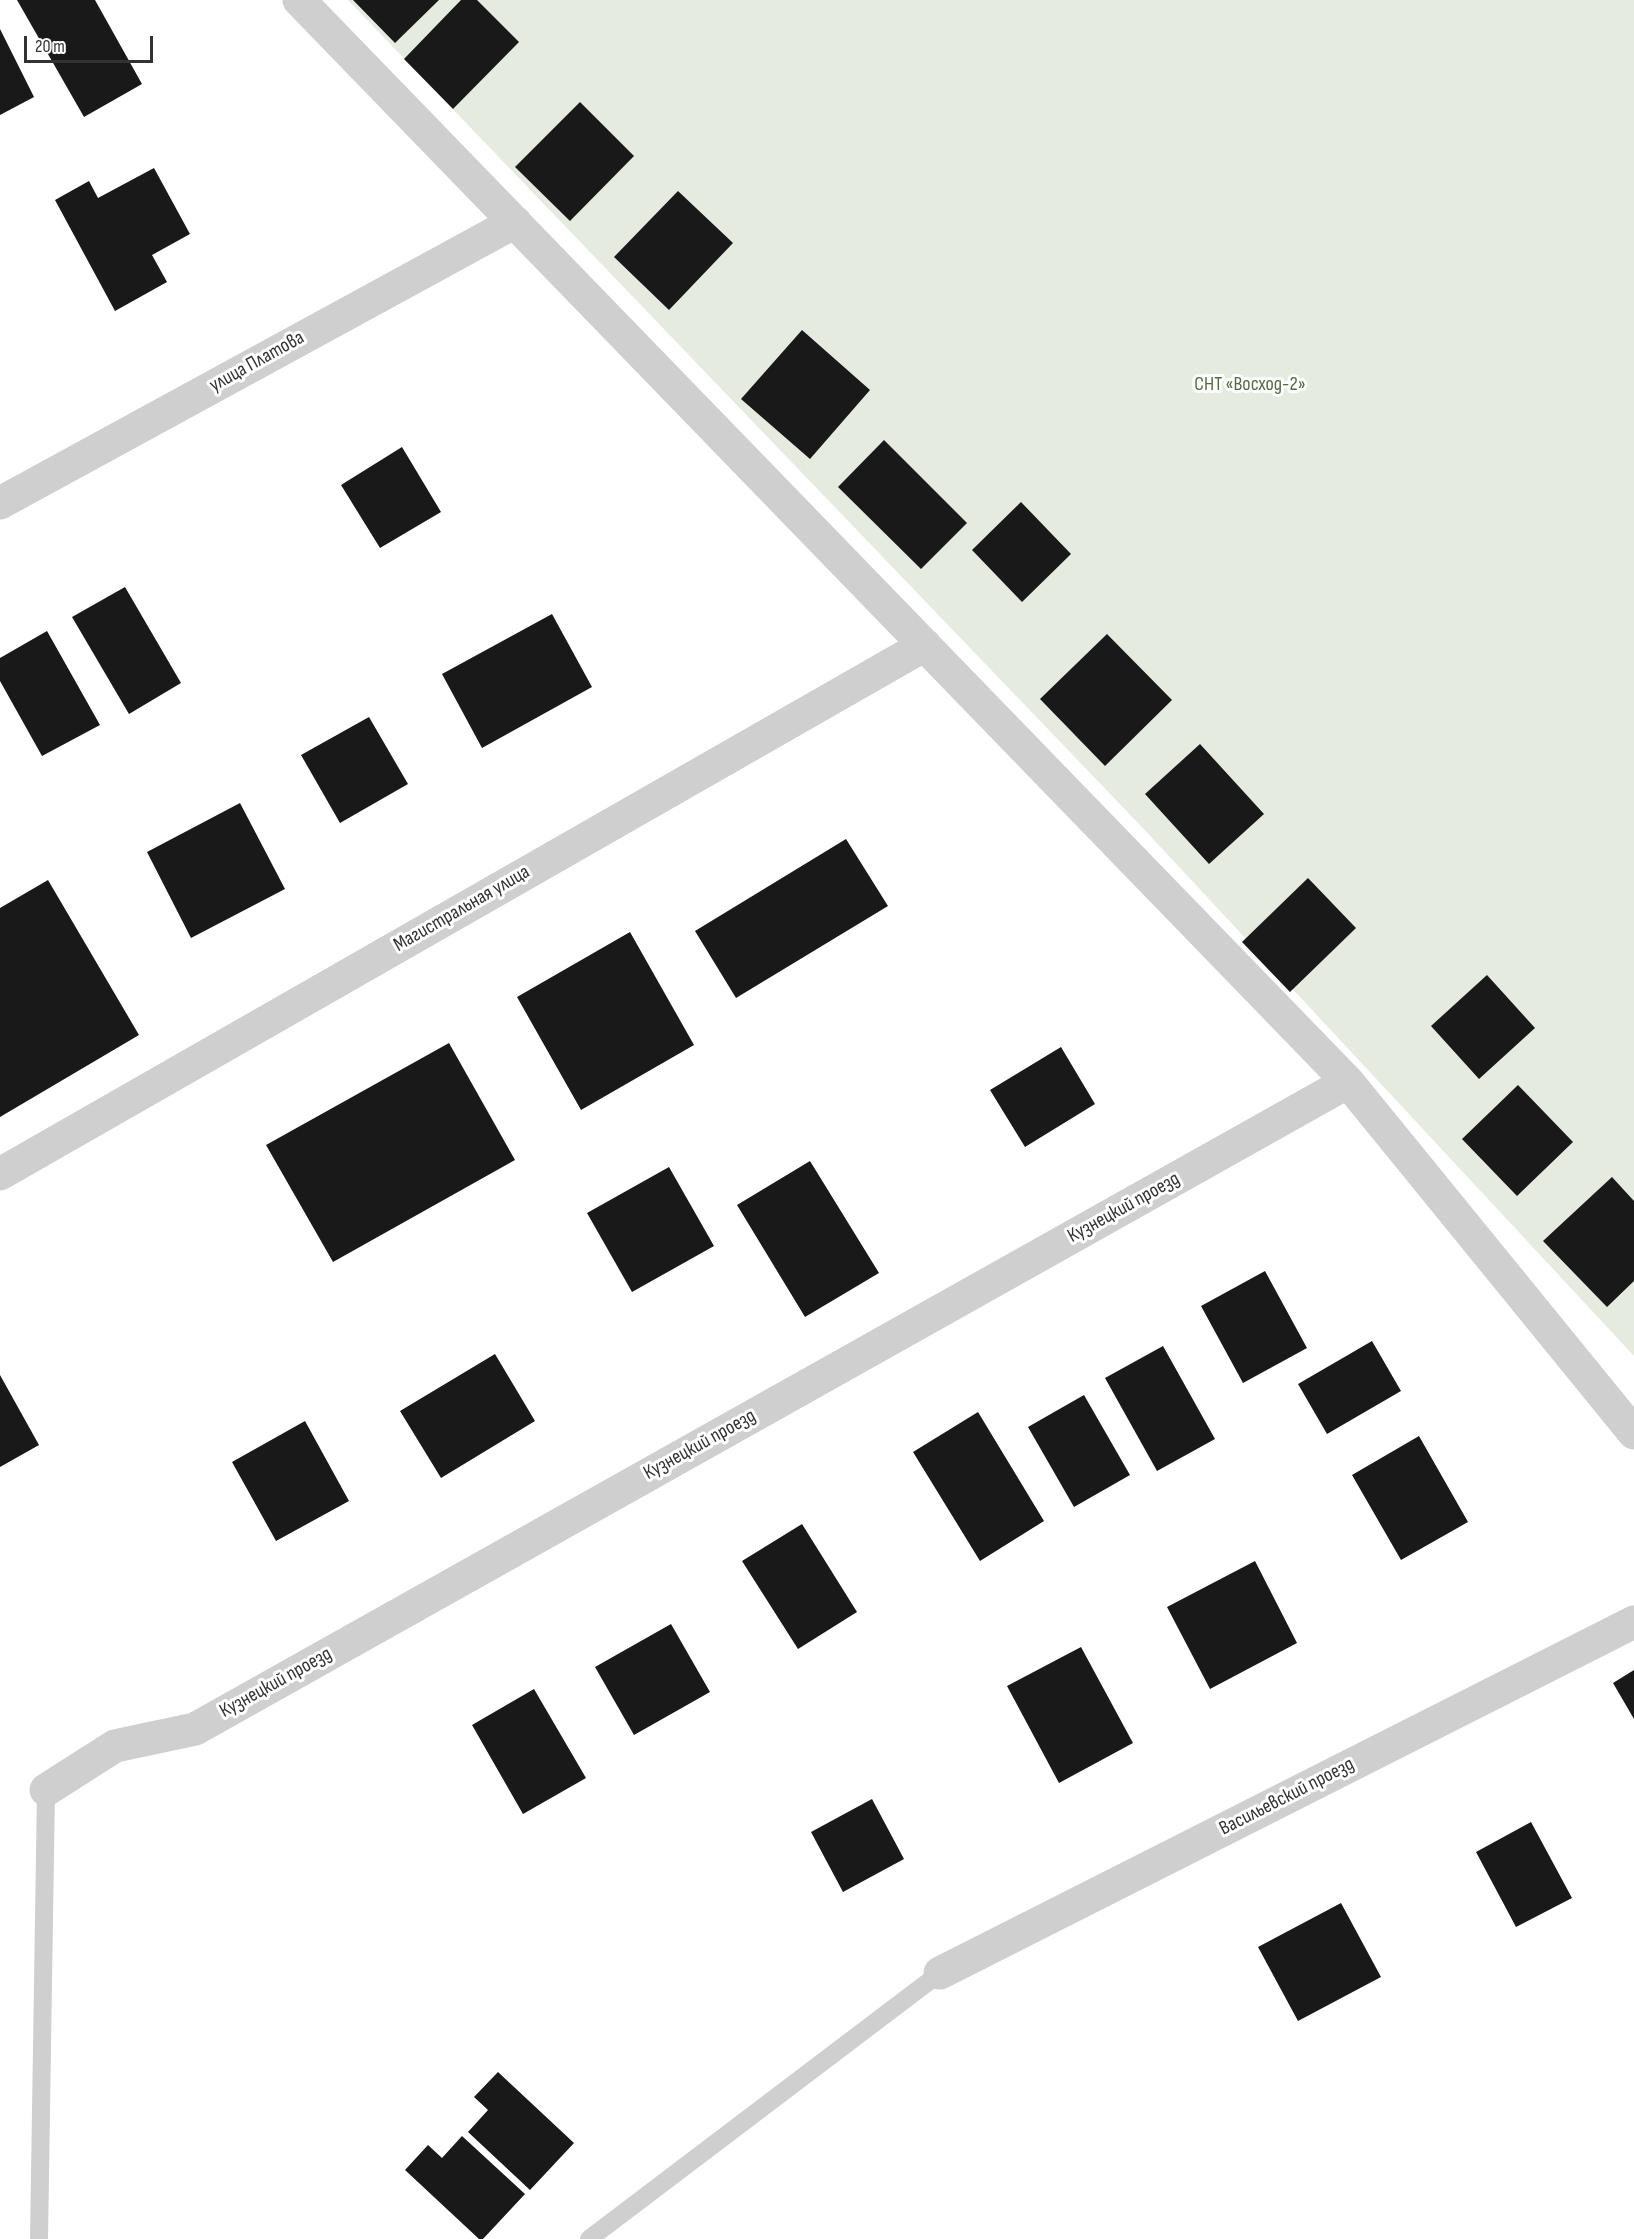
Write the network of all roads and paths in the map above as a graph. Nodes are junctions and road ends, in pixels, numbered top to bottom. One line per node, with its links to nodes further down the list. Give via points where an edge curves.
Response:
1 (299, 0): 2 (street)
2 (515, 222): 3 (street, улица Платова); 4 (street)
3 (0, 502)
4 (925, 645): 5 (street); 6 (street, Магистральная улица)
5 (1348, 1082): 7 (street); 9 (street, Кузнецкий проезд, via 195,1729 115,1746)
6 (0, 1174)
7 (1634, 1433)
8 (1634, 1622): 10 (street, Васильевский проезд)
9 (46, 1790): 11 (lane)
10 (940, 1973): 12 (lane)
11 (39, 2239)
12 (589, 2239)

